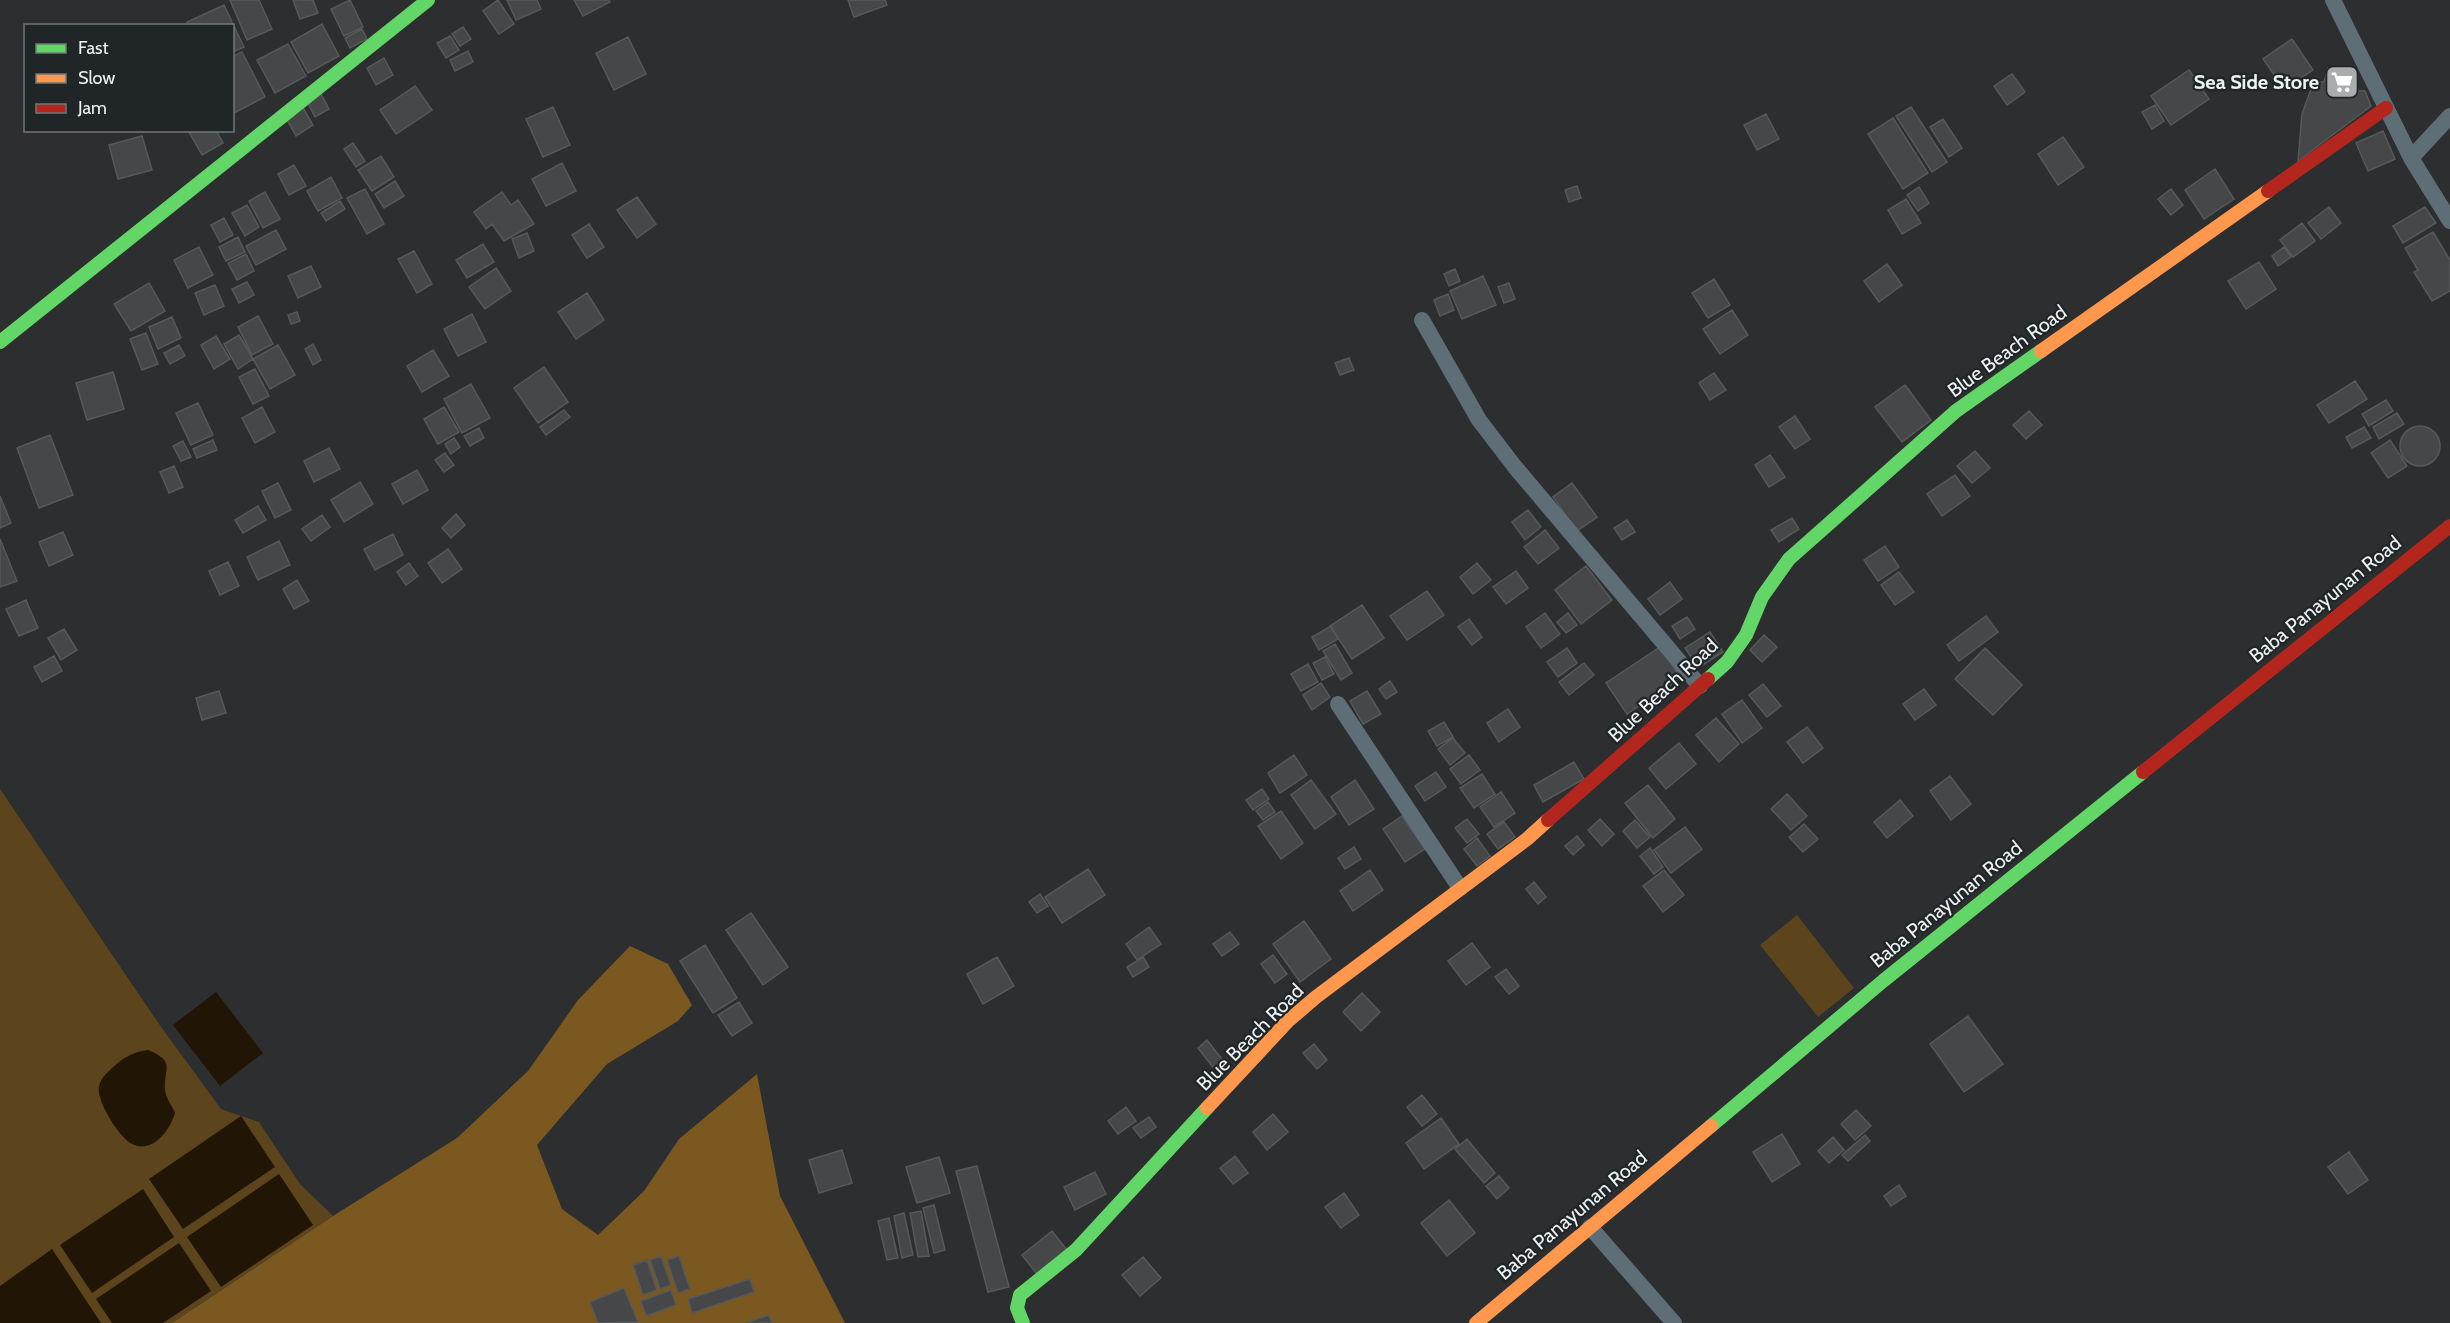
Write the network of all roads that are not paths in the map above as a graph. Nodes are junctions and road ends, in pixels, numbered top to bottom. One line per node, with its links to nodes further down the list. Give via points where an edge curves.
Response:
1 (2333, 0): 3 (street)
2 (423, 2): 8 (street)
3 (2386, 108): 5 (street); 10 (street, Blue Beach Road, via 1956,411 1789,559 1762,597 1746,635 1727,662)
4 (2450, 116): 5 (street)
5 (2411, 158): 6 (street)
6 (2450, 221)
7 (1422, 320): 10 (street, via 1479,420)
8 (0, 342)
9 (2449, 529): 13 (street, Baba Panayunan Road, via 1883,981)
10 (1700, 686): 12 (street, Blue Beach Road, via 1527,839)
11 (1338, 704): 12 (street)
12 (1460, 888): 14 (street, Blue Beach Road, via 1288,1021 1076,1250 1020,1295 1017,1308)
13 (1590, 1227): 15 (street, Baba Panayunan Road); 16 (street)
14 (1023, 1323)
15 (1476, 1323)
16 (1674, 1323)

